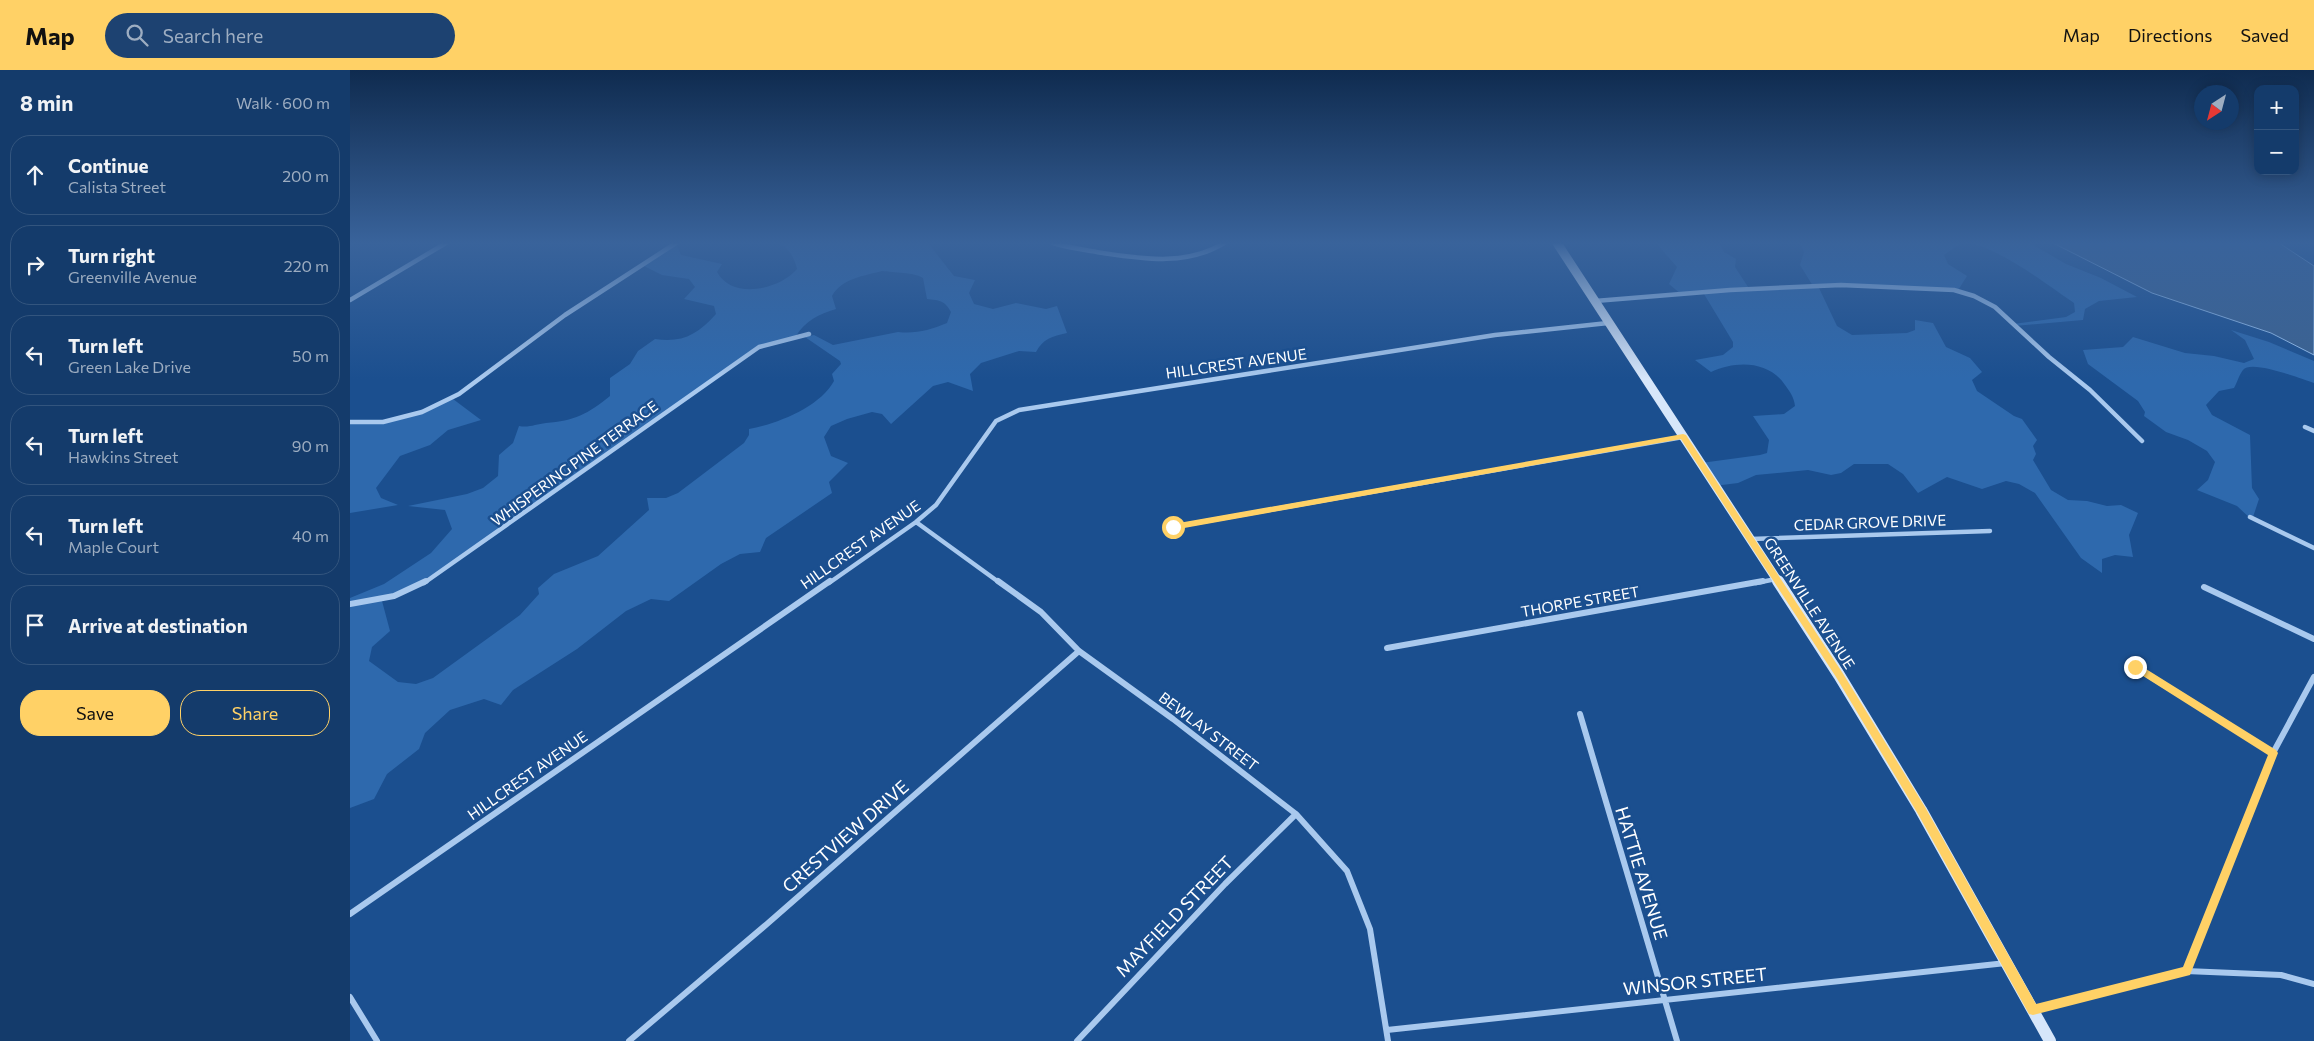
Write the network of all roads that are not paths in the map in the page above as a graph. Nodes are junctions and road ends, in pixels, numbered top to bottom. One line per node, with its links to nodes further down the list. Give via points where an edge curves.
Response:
1 (370, 288): 6 (street)
2 (606, 288): 10 (street, via 459,394 422,412 383,422)
3 (1586, 288): 7 (main road, GREENVILLE AVENUE)
4 (1767, 288): 7 (street)
5 (1916, 288): 14 (street, via 1954,290 1995,307 2090,390)
6 (350, 300)
7 (1594, 301): 8 (main road, GREENVILLE AVENUE)
8 (1608, 323): 13 (main road, GREENVILLE AVENUE); 16 (street, HILLCREST AVENUE, via 1477,338 1019,410 996,421 936,505)
9 (809, 334): 23 (street, WHISPERING PINE TERRACE, via 759,347 430,580 394,596)
10 (350, 422)
11 (2305, 427): 12 (street)
12 (2314, 431)
13 (1683, 436): 17 (street); 19 (main road, GREENVILLE AVENUE)
14 (2142, 441)
15 (2250, 517): 20 (street)
16 (916, 522): 26 (street, BEWLAY STREET, via 1041,612); 32 (street, HILLCREST AVENUE)
17 (1173, 527)
18 (1990, 531): 19 (street, CEDAR GROVE DRIVE)
19 (1750, 539): 21 (main road, GREENVILLE AVENUE)
20 (2314, 548)
21 (1776, 579): 25 (street, THORPE STREET); 33 (main road, GREENVILLE AVENUE, via 1921,810)
22 (2204, 587): 24 (street)
23 (350, 604)
24 (2314, 639)
25 (1387, 648)
26 (1079, 651): 31 (street, BEWLAY STREET); 41 (street, CRESTVIEW DRIVE)
27 (2135, 667): 30 (street)
28 (2314, 677): 30 (street)
29 (1580, 714): 37 (street, HATTIE AVENUE)
30 (2273, 753): 34 (street)
31 (1296, 814): 39 (street, BEWLAY STREET, via 1347,871 1370,929); 42 (street, MAYFIELD STREET)
32 (350, 914)
33 (2006, 963): 37 (street, WINSOR STREET); 38 (main road, GREENVILLE AVENUE)
34 (2186, 971): 35 (street, via 2280,975); 38 (street)
35 (2314, 984)
36 (350, 997): 40 (street)
37 (1664, 1000): 39 (street, WINSOR STREET); 44 (street, HATTIE AVENUE)
38 (2033, 1010): 45 (main road, GREENVILLE AVENUE)
39 (1387, 1030): 43 (street, BEWLAY STREET)
40 (377, 1041)
41 (629, 1041)
42 (1077, 1041)
43 (1388, 1041)
44 (1677, 1041)
45 (2050, 1041)

